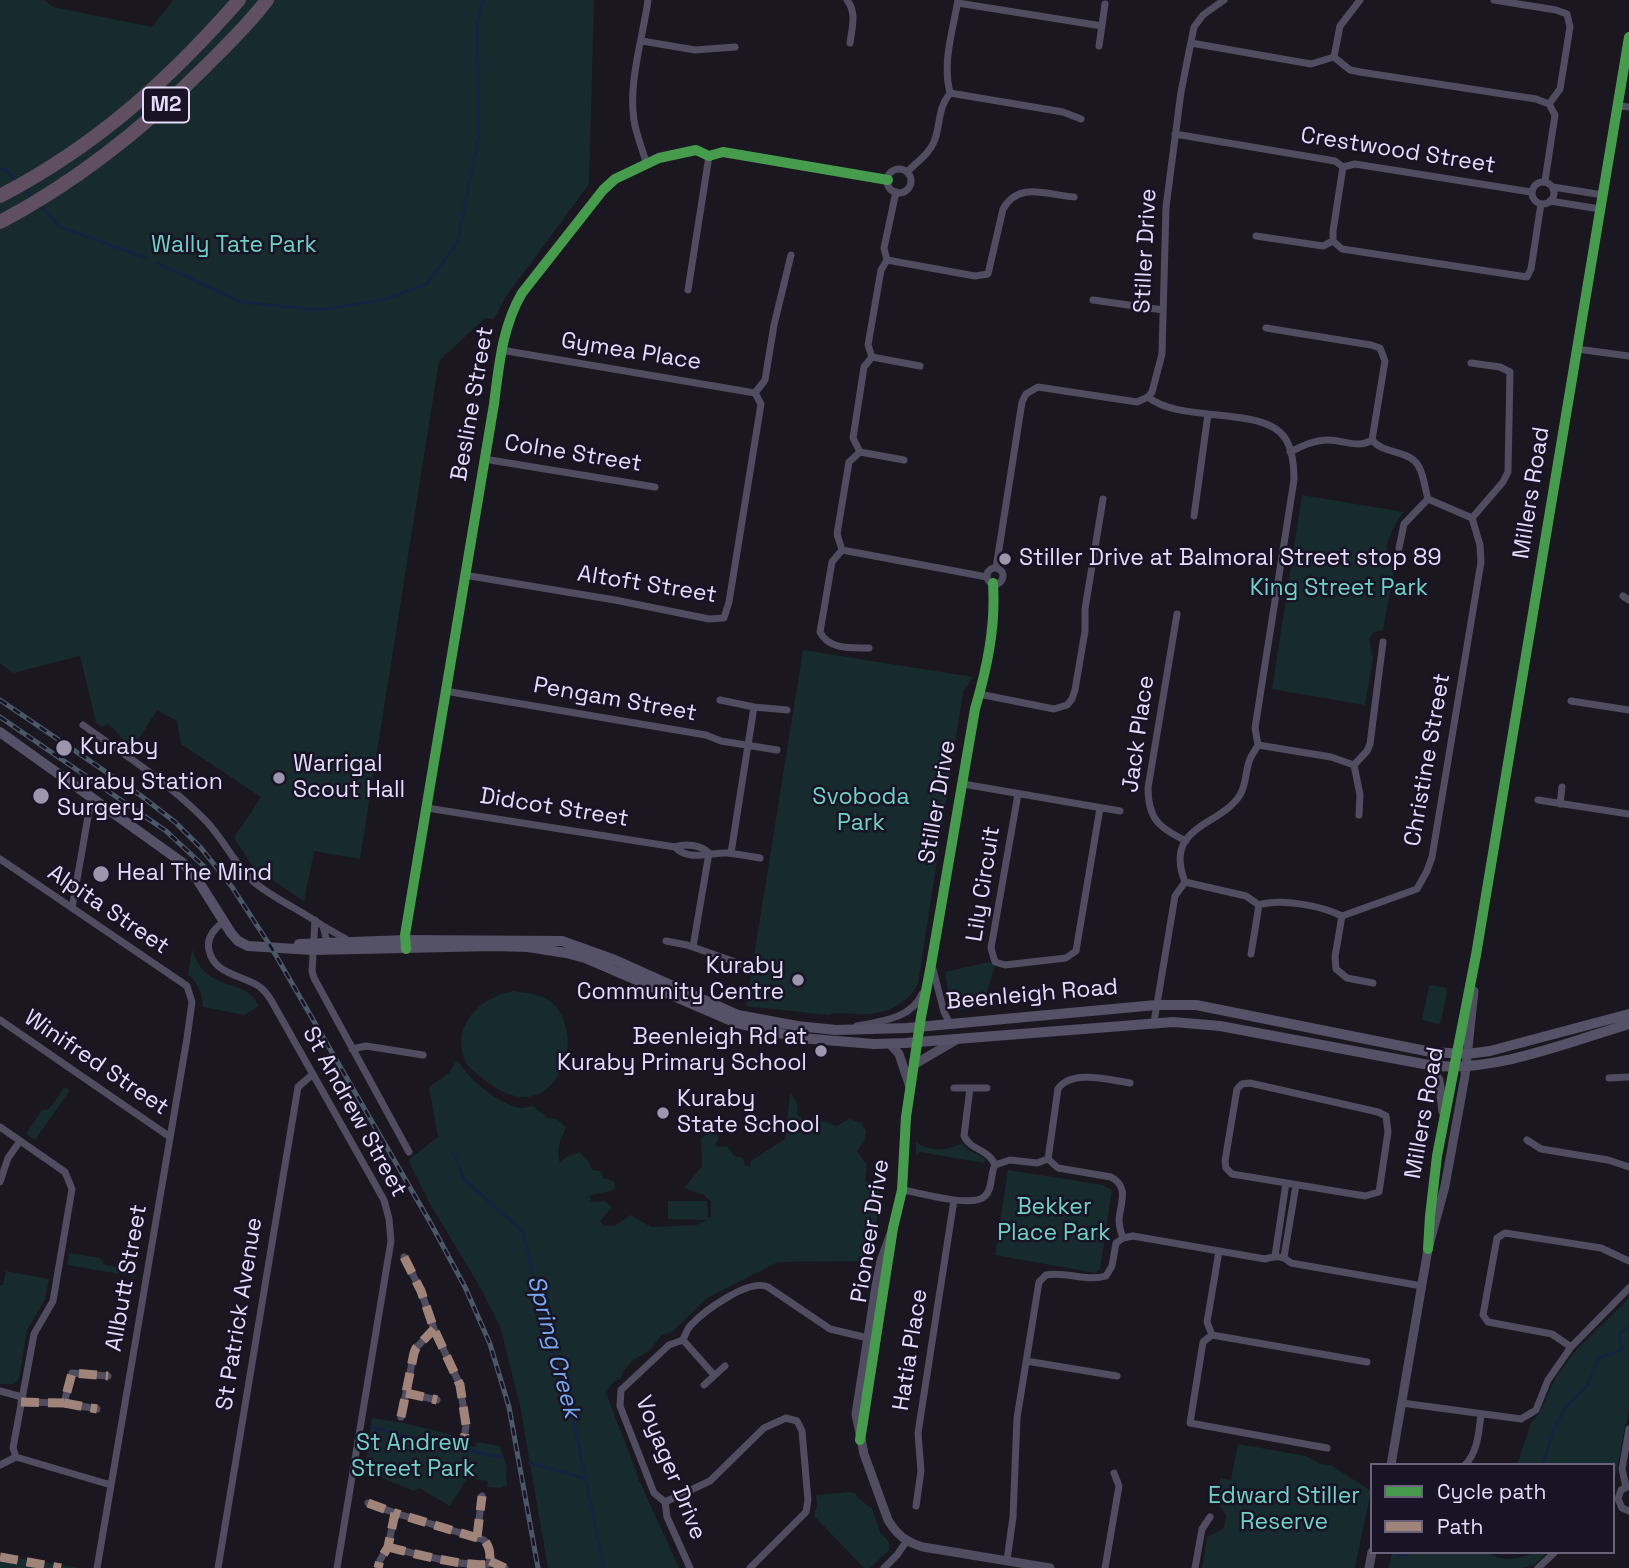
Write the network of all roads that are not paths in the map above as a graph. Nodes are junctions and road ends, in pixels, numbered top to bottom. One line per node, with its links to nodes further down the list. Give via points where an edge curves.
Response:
1 (239, 0): 34 (highway, M2, via 145,98 95,138)
2 (267, 0): 39 (highway, M2, via 149,121 107,156)
3 (648, 0): 12 (street)
4 (847, 0): 13 (street, via 854,17)
5 (1224, 0): 14 (street, Stiller Drive, via 1200,18)
6 (1360, 0): 17 (street, via 1340,26)
7 (1494, 0): 19 (street, via 1567,14 1570,27 1560,89)
8 (958, 1): 10 (street); 18 (street, via 947,66)
9 (1105, 4): 10 (street)
10 (1102, 26): 15 (street)
11 (1629, 37): 20 (street, Millers Road)
12 (642, 41): 16 (street, via 695,50); 25 (street, via 633,99)
13 (850, 43)
14 (1191, 43): 17 (street, via 1311,64); 23 (street, Stiller Drive)
15 (1099, 46)
16 (735, 47)
17 (1334, 57): 19 (street, via 1350,70)
18 (950, 93): 22 (street, via 1063,112); 27 (street, via 941,105 929,151)
19 (1549, 104): 29 (street, via 1555,115)
20 (1618, 106): 21 (street); 33 (street, Millers Road)
21 (1629, 107)
22 (1080, 119)
23 (1175, 134): 26 (street, Crestwood Street, via 1335,161); 46 (street, Stiller Drive, via 1166,207)
24 (709, 156): 25 (street, Besline Street, via 696,150); 28 (street, Besline Street, via 723,152); 44 (street)
25 (646, 162): 49 (street, Besline Street, via 603,190 522,293)
26 (1343, 167): 32 (street, Crestwood Street, via 1355,164); 41 (street)
27 (907, 172): 28 (street, via 894,171); 31 (street, via 910,187)
28 (888, 180): 31 (street)
29 (1545, 181): 30 (street); 32 (street)
30 (1553, 187): 33 (street); 36 (street)
31 (896, 192): 43 (street, via 884,248)
32 (1531, 192): 37 (street)
33 (1603, 195): 38 (street, Millers Road)
34 (0, 196)
35 (1074, 197): 43 (street, via 1027,191 1008,200 988,274 975,276)
36 (1550, 201): 37 (street); 38 (street)
37 (1541, 204): 41 (street, via 1527,277 1342,249)
38 (1600, 209): 48 (street, Millers Road)
39 (0, 222)
40 (1256, 236): 41 (street, via 1323,246)
41 (1333, 241)
42 (791, 255): 54 (street, via 765,380)
43 (887, 260): 51 (street, via 881,270 868,345)
44 (688, 290)
45 (1093, 300): 46 (street)
46 (1163, 310): 55 (street, Stiller Drive, via 1161,354)
47 (1266, 328): 57 (street, via 1380,348 1384,355)
48 (1577, 349): 50 (street); 136 (street, Millers Road)
49 (501, 350): 54 (street, Gymea Place); 60 (street, Besline Street)
50 (1629, 356)
51 (872, 357): 53 (street); 58 (street, via 864,367 853,438)
52 (1471, 363): 66 (street, via 1500,367 1510,372 1512,380 1508,472)
53 (920, 366)
54 (755, 393): 70 (street, Altoft Street, via 761,404 724,618)
55 (1148, 397): 56 (street, via 1166,408); 69 (street, via 1137,402 1028,386)
56 (1208, 414): 59 (street, via 1258,421 1274,428 1286,438); 65 (street)
57 (1372, 440): 59 (street, via 1365,444 1317,441); 64 (street, via 1418,464)
58 (860, 452): 61 (street); 68 (street, via 849,462 836,534)
59 (1290, 452): 85 (street, via 1294,480 1255,727)
60 (484, 459): 62 (street, Colne Street); 70 (street, Besline Street)
61 (904, 460)
62 (655, 487)
63 (1103, 499): 77 (street, via 1072,699 1054,709)
64 (1428, 499): 66 (street); 67 (street, via 1404,524)
65 (1194, 516)
66 (1472, 519): 108 (street, Christine Street, via 1481,562 1427,871 1417,889)
67 (1399, 548)
68 (842, 550): 71 (street); 75 (street, via 832,562 820,632 831,645)
69 (996, 568): 71 (street, via 989,570); 72 (street, via 1002,578)
70 (464, 575): 76 (street, Besline Street)
71 (987, 577): 72 (street)
72 (993, 583): 77 (street, Stiller Drive, via 993,622)
73 (1177, 614): 100 (street, Jack Place, via 1148,804 1160,826)
74 (1383, 642): 88 (street, via 1370,744)
75 (869, 648)
76 (445, 691): 86 (street, Pengam Street); 95 (street, Besline Street)
77 (979, 694): 89 (street, Stiller Drive)
78 (720, 700): 80 (street)
79 (1571, 701): 82 (street)
80 (754, 707): 81 (street); 86 (street)
81 (787, 710)
82 (1629, 710)
83 (83, 725): 109 (street, via 186,801 256,884)
84 (0, 732): 93 (main road, Beenleigh Road)
85 (1258, 745): 88 (street); 100 (street, via 1238,798)
86 (748, 746): 87 (street, Pengam Street); 102 (street)
87 (777, 750)
88 (1354, 765): 99 (street)
89 (963, 785): 91 (street); 120 (street, Stiller Drive)
90 (1562, 787): 94 (street)
91 (1018, 794): 96 (street); 96 (street, Lily Circuit, via 990,948 995,962 1005,965 1066,958 1076,951)
92 (1538, 800): 94 (street)
93 (97, 801): 107 (street, via 89,811); 110 (main road, Beenleigh Road, via 183,863)
94 (1560, 803): 98 (street)
95 (426, 808): 101 (street, Didcot Street, via 675,847 701,847); 115 (street, Besline Street)
96 (1100, 808): 97 (street)
97 (1120, 810)
98 (1629, 814)
99 (1359, 815)
100 (1186, 841): 105 (street, via 1181,862)
101 (709, 853): 102 (street, Didcot Street); 117 (street)
102 (731, 853): 104 (street, Didcot Street)
103 (0, 859): 107 (street, Alpita Street)
104 (760, 859)
105 (1185, 883): 106 (street, via 1246,896); 124 (street, via 1175,897)
106 (1259, 905): 108 (street, via 1272,901); 118 (street)
107 (72, 908): 123 (street, Alpita Street, via 187,986)
108 (1342, 916): 122 (street, via 1336,969 1347,978)
109 (315, 920): 111 (street); 116 (street)
110 (223, 922): 116 (main road, Beenleigh Road, via 237,941 248,946); 141 (street, St Andrew Street, via 210,938 211,958 218,967 264,991)
111 (323, 926): 112 (street); 114 (street)
112 (354, 941): 114 (main road, Beenleigh Road); 115 (main road, Beenleigh Road)
113 (666, 941): 117 (street)
114 (327, 942): 116 (main road, Beenleigh Road)
115 (406, 944): 116 (main road, Beenleigh Road); 131 (main road, Beenleigh Road, via 562,941 738,1015); 134 (main road, Beenleigh Road, via 528,947 566,953 736,1023 800,1038)
116 (313, 946): 135 (street, via 314,978)
117 (693, 947): 119 (street)
118 (1251, 954)
119 (744, 965)
120 (932, 965): 121 (street, Stiller Drive); 128 (street)
121 (930, 975): 130 (street, Stiller Drive); 131 (street, via 919,1000 906,1013)
122 (1373, 983)
123 (191, 995): 151 (street, Allbutt Street)
124 (1156, 1005): 127 (street); 128 (main road, Beenleigh Road); 136 (main road, Beenleigh Road, via 1218,1008 1431,1052)
125 (1629, 1014): 136 (main road, Beenleigh Road, via 1490,1051)
126 (0, 1020): 151 (street, Winifred Street)
127 (1154, 1022): 132 (main road, Beenleigh Road); 139 (main road, Beenleigh Road, via 1220,1026)
128 (950, 1024): 130 (main road, Beenleigh Road)
129 (1629, 1024): 140 (main road, Beenleigh Road, via 1494,1063)
130 (919, 1027): 131 (main road, Beenleigh Road); 133 (street, Pioneer Drive)
131 (836, 1030)
132 (957, 1039): 133 (main road, Beenleigh Road); 138 (street)
133 (918, 1042): 134 (main road, Beenleigh Road); 138 (street, Pioneer Drive)
134 (890, 1044): 148 (street, via 899,1054)
135 (352, 1049): 137 (street, via 366,1046); 154 (street)
136 (1462, 1054): 140 (street, Millers Road)
137 (423, 1055)
138 (915, 1064): 148 (street, Pioneer Drive)
139 (1429, 1065): 140 (main road, Beenleigh Road); 149 (street, via 1439,1080)
140 (1460, 1067): 149 (street, Millers Road); 165 (street, Millers Road, via 1445,1186)
141 (313, 1074): 219 (street, St Patrick Avenue, via 298,1087); 220 (street, St Andrew Street, via 384,1200 391,1241)
142 (1629, 1077): 143 (street)
143 (1609, 1078)
144 (1130, 1083): 155 (street, via 1093,1078 1064,1082 1058,1089)
145 (954, 1088): 146 (street)
146 (970, 1088): 147 (street); 156 (street, via 964,1136)
147 (987, 1088)
148 (911, 1089): 161 (street, Pioneer Drive)
149 (1444, 1121): 165 (street, Millers Road)
150 (0, 1127): 153 (street)
151 (170, 1137): 203 (street, Allbutt Street)
152 (1527, 1140): 157 (street, via 1541,1150)
153 (20, 1141): 158 (street); 187 (street, via 65,1172 72,1189 52,1301 34,1334)
154 (409, 1152)
155 (1048, 1159): 156 (street, via 1037,1164 1010,1160); 164 (street, via 1058,1168 1118,1180 1124,1193 1119,1220)
156 (995, 1164): 162 (street, via 984,1198)
157 (1629, 1167)
158 (0, 1182)
159 (1286, 1184): 160 (street); 160 (street, via 1232,1174 1226,1168 1237,1089 1242,1084 1386,1116 1379,1192 1365,1196); 167 (street)
160 (1296, 1185): 169 (street)
161 (902, 1190): 162 (street); 163 (street, Pioneer Drive)
162 (954, 1200): 209 (street, Hatia Place, via 918,1433 921,1471)
163 (893, 1228): 175 (street, Pioneer Drive, via 881,1261); 195 (street, Pioneer Drive)
164 (1123, 1238): 166 (street); 178 (street, via 1116,1243 1106,1276 1097,1279 1055,1273 1039,1282)
165 (1429, 1249): 171 (street, Millers Road)
166 (1219, 1251): 167 (street, via 1265,1259); 174 (street, via 1207,1322)
167 (1275, 1256): 169 (street)
168 (404, 1257): 173 (street)
169 (1284, 1257): 171 (street, via 1291,1264)
170 (1629, 1261): 177 (street, via 1601,1248 1505,1233 1497,1238 1483,1315 1488,1322 1552,1334)
171 (1422, 1286): 190 (street, Millers Road)
172 (1629, 1288): 177 (street)
173 (434, 1329): 186 (street, via 416,1348); 196 (street, via 460,1385)
174 (1212, 1335): 179 (street); 197 (street, via 1203,1342 1190,1423)
175 (868, 1338): 176 (street, Voyager Drive, via 830,1329 758,1284 704,1313); 195 (street, Pioneer Drive, via 856,1414)
176 (683, 1340): 181 (street); 206 (street, Voyager Drive, via 669,1345 619,1395 654,1493)
177 (1571, 1347): 192 (street, via 1548,1380 1536,1410 1521,1419)
178 (1026, 1361): 183 (street); 216 (street, via 1016,1427)
179 (1367, 1362)
180 (725, 1366): 181 (street)
181 (714, 1375): 184 (street)
182 (108, 1376): 189 (street, via 72,1373)
183 (1117, 1376)
184 (704, 1385)
185 (0, 1391): 187 (street)
186 (406, 1393): 188 (street); 193 (street)
187 (22, 1400): 189 (street); 198 (street, via 13,1448)
188 (437, 1400)
189 (64, 1403): 191 (street)
190 (1402, 1403): 192 (street); 199 (street, Millers Road)
191 (97, 1409)
192 (1481, 1414): 200 (street, via 1478,1440)
193 (401, 1417)
194 (1629, 1429): 204 (street, via 1622,1469)
195 (860, 1440): 214 (street, Pioneer Drive, via 888,1520)
196 (464, 1441)
197 (1327, 1448)
198 (16, 1457): 201 (street); 203 (street)
199 (1391, 1463)
200 (1467, 1463)
201 (0, 1465)
202 (1114, 1473): 227 (street, via 1119,1486)
203 (111, 1485): 218 (street, Allbutt Street)
204 (1628, 1486): 207 (street)
205 (482, 1496): 213 (street)
206 (665, 1502): 223 (street, Voyager Drive); 224 (street, via 710,1480 764,1428 786,1418 797,1421 802,1431 807,1512)
207 (1616, 1502): 210 (street)
208 (368, 1503): 211 (street)
209 (916, 1506)
210 (1629, 1511)
211 (394, 1513): 213 (street); 215 (street)
212 (1210, 1517): 228 (street, via 1202,1529)
213 (477, 1537): 217 (street, via 489,1546)
214 (906, 1542): 216 (street); 225 (street)
215 (388, 1547): 217 (street, via 472,1567 483,1568); 221 (street)
216 (1007, 1560): 226 (street)
217 (490, 1562): 222 (street)
218 (97, 1568)
219 (218, 1568)
220 (337, 1568)
221 (379, 1568)
222 (505, 1568)
223 (690, 1568)
224 (750, 1568)
225 (884, 1568)
226 (1050, 1568)
227 (1105, 1568)
228 (1195, 1568)

